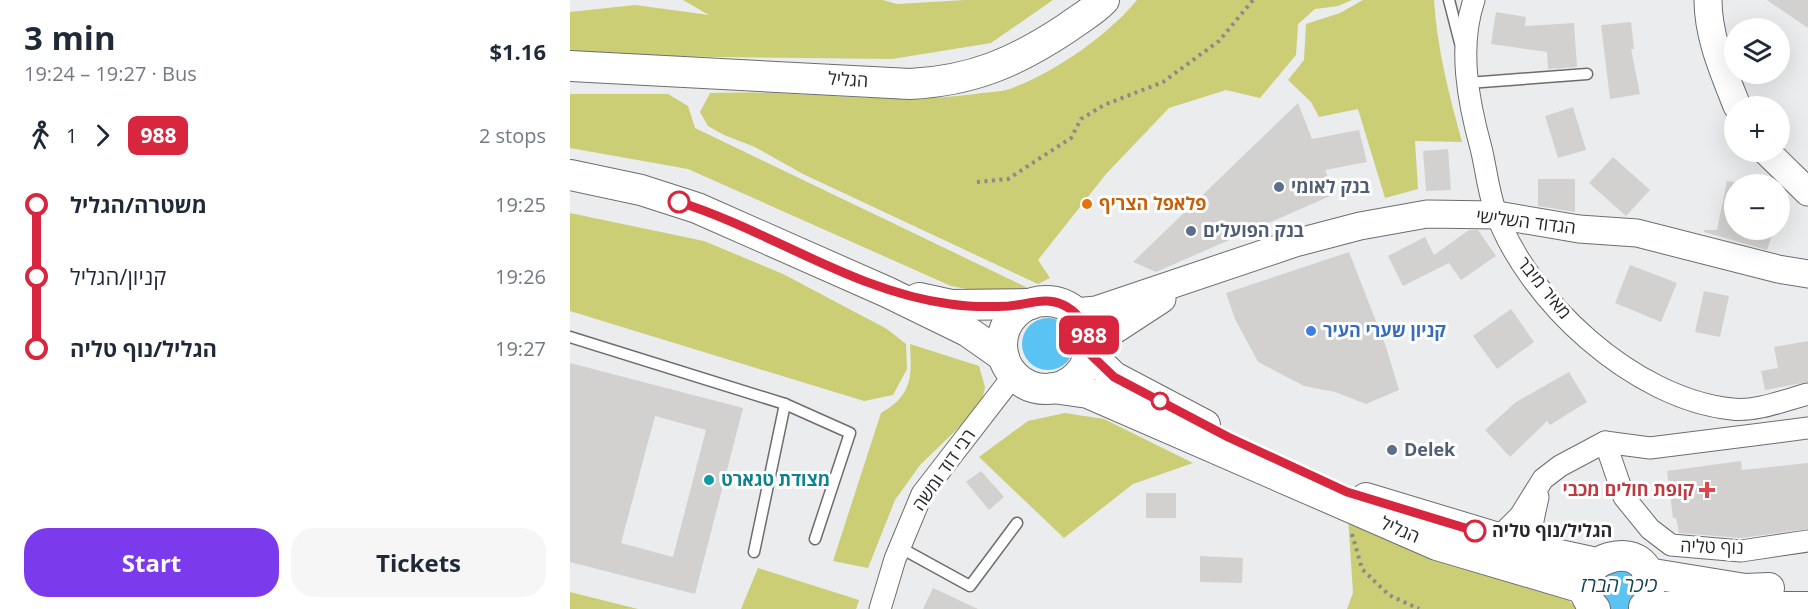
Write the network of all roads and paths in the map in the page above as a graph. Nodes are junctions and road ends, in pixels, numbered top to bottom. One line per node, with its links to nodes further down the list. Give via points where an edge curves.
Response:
1 (1104, 0): 6 (main road, הגליל, via 1033,50 980,74 945,82 910,84)
2 (1253, 0): 12 (path, via 1219,40 1163,82 1104,105 1081,119 1071,138 1008,179)
3 (1449, 0): 7 (lane)
4 (1473, 0): 7 (street, מאיר מיבר)
5 (1708, 0): 9 (street, via 1715,45)
6 (570, 66)
7 (1467, 73): 8 (lane); 14 (street, מאיר מיבר, via 1473,120)
8 (1587, 74)
9 (1733, 96)
10 (1777, 162): 13 (street)
11 (570, 177): 17 (main road, via 641,190 697,208)
12 (977, 182)
13 (1808, 192)
14 (1497, 215): 15 (street, הגדוד השלישי, via 1427,214 1360,226); 16 (street, הגדוד השלישי, via 1656,237); 24 (street, מאיר מיבר, via 1518,259 1536,284 1616,362 1653,384 1694,401 1734,410)
15 (1210, 270): 19 (street, הגדוד השלישי, via 1096,310); 21 (street, הגדוד השלישי, via 1122,323)
16 (1808, 274)
17 (887, 292): 18 (main road, via 951,304); 22 (main road, via 967,332)
18 (1031, 304): 19 (main road, via 1057,303); 22 (main road, via 1008,322 1003,335)
19 (1075, 312): 21 (main road, via 1089,334)
20 (570, 337): 25 (lane)
21 (1089, 350): 23 (main road, via 1078,375); 31 (main road, הגליל, via 1114,377 1228,437 1347,492)
22 (1009, 366): 23 (main road, via 1026,384); 34 (street, רבי דוד ומשה, via 922,494)
23 (1053, 388): 29 (main road, הגליל, via 1088,393)
24 (1808, 394)
25 (784, 404): 32 (lane, via 850,433); 36 (lane)
26 (1808, 428): 27 (street, via 1650,448)
27 (1605, 442): 28 (street); 33 (street, נוף טליה, via 1624,497 1650,529 1671,546 1741,550)
28 (1543, 479): 31 (street, via 1520,516); 35 (street, via 1532,525)
29 (1344, 504): 39 (main road, הגליל, via 1437,545); 43 (path, via 1362,569 1389,595)
30 (1017, 524): 34 (lane, via 970,586)
31 (1498, 538): 35 (main road, הגליל)
32 (815, 539)
33 (1808, 542)
34 (899, 547): 42 (street, רבי דוד ומשה)
35 (1541, 551): 39 (main road, הגליל)
36 (754, 552)
37 (1647, 573): 38 (main road, via 1744,589); 39 (main road, via 1634,559 1624,555 1604,558); 40 (main road, via 1650,590)
38 (1808, 588)
39 (1593, 595)
40 (1642, 608): 41 (main road)
41 (1808, 608)
42 (880, 609)
43 (1419, 609)

